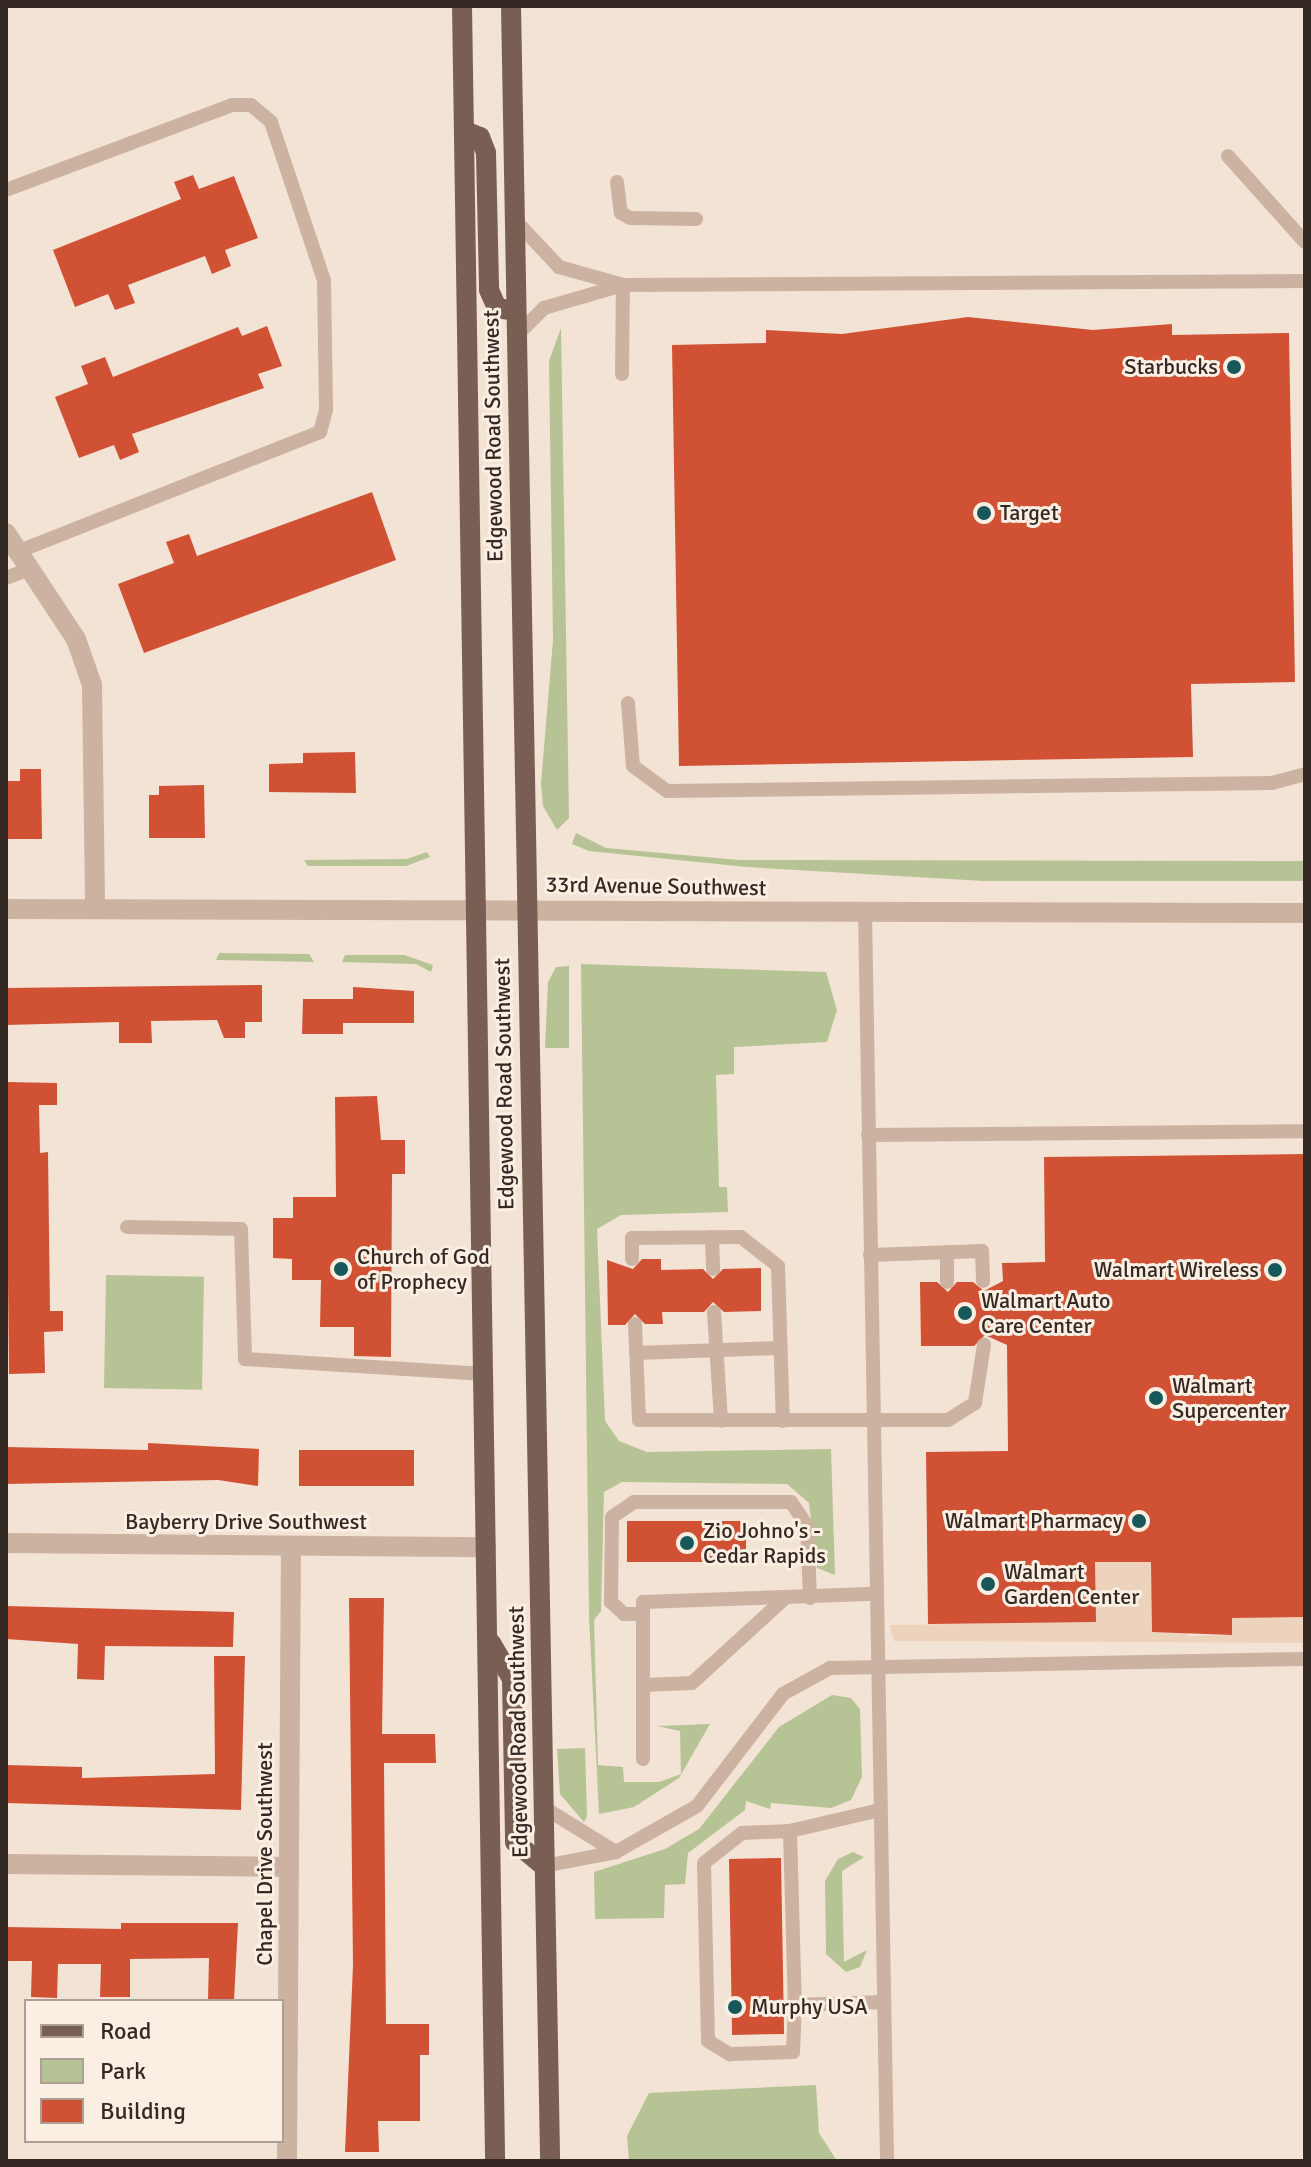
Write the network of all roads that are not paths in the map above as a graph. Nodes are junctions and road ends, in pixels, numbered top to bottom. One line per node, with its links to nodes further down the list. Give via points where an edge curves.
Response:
1 (462, 6): 3 (main road, Edgewood Road Southwest)
2 (511, 6): 7 (main road, Edgewood Road Southwest)
3 (465, 131): 12 (main road, via 480,137 486,153 489,290 497,308); 22 (main road, Edgewood Road Southwest)
4 (1228, 156): 9 (lane)
5 (617, 182): 8 (lane, via 621,213 630,218)
6 (6, 190): 16 (lane, via 232,105 251,105 271,122 324,280 326,410 320,432)
7 (514, 219): 11 (lane, via 559,267); 12 (main road, Edgewood Road Southwest)
8 (696, 219)
9 (1305, 242)
10 (1305, 281): 11 (lane)
11 (623, 285): 13 (lane, via 544,308); 14 (lane)
12 (515, 311): 13 (main road, Edgewood Road Southwest)
13 (516, 336): 23 (main road, Edgewood Road Southwest)
14 (622, 374)
15 (6, 533): 16 (street)
16 (21, 561): 17 (lane); 21 (street, via 76,639 92,685)
17 (6, 578)
18 (628, 703): 19 (lane, via 633,766 667,791 1272,783)
19 (1305, 774)
20 (6, 909): 21 (street, 33rd Avenue Southwest)
21 (95, 909): 22 (street, 33rd Avenue Southwest)
22 (481, 909): 23 (street, 33rd Avenue Southwest); 42 (main road, Edgewood Road Southwest)
23 (525, 909): 24 (street, 33rd Avenue Southwest); 58 (main road, Edgewood Road Southwest)
24 (865, 912): 25 (street, 33rd Avenue Southwest); 27 (lane)
25 (1305, 913)
26 (1305, 1131): 27 (lane)
27 (868, 1135): 31 (lane)
28 (127, 1227): 42 (lane, via 241,1229 245,1359)
29 (712, 1237): 32 (lane, via 632,1238); 33 (lane); 39 (lane, via 741,1237 778,1266)
30 (947, 1252): 31 (lane); 34 (lane, via 982,1251); 35 (lane)
31 (870, 1255): 45 (lane)
32 (632, 1259)
33 (713, 1269)
34 (983, 1281)
35 (947, 1282)
36 (714, 1312): 40 (lane)
37 (635, 1324): 41 (lane)
38 (984, 1345): 45 (lane, via 981,1389 963,1414)
39 (780, 1348): 40 (lane); 44 (lane)
40 (716, 1351): 41 (lane); 43 (lane)
41 (636, 1353): 43 (lane, via 639,1420)
42 (485, 1374): 48 (main road, Edgewood Road Southwest)
43 (721, 1421): 44 (lane)
44 (783, 1421): 45 (lane)
45 (873, 1423): 49 (lane)
46 (6, 1543): 47 (street, Bayberry Drive Southwest)
47 (291, 1547): 48 (street, Bayberry Drive Southwest); 64 (street, Chapel Drive Southwest)
48 (486, 1547): 53 (main road, Edgewood Road Southwest)
49 (876, 1594): 50 (lane); 55 (lane)
50 (810, 1598): 51 (lane); 52 (lane, via 807,1526 791,1502 634,1502 612,1517 611,1602 624,1614)
51 (784, 1599): 52 (lane, via 643,1602); 56 (lane, via 692,1683)
52 (643, 1614): 56 (lane)
53 (489, 1639): 63 (main road, via 512,1679 515,1842); 68 (main road, Edgewood Road Southwest)
54 (1305, 1659): 55 (lane)
55 (877, 1666): 59 (lane); 61 (lane, via 830,1668 783,1694 697,1806)
56 (643, 1685): 57 (lane)
57 (643, 1759)
58 (543, 1807): 61 (lane); 63 (main road, Edgewood Road Southwest)
59 (880, 1810): 60 (lane); 65 (lane)
60 (790, 1831): 66 (lane); 66 (lane, via 742,1833 704,1863 708,2041 730,2054 793,2052)
61 (616, 1852): 63 (lane)
62 (6, 1864): 64 (street)
63 (544, 1866): 69 (main road, Edgewood Road Southwest)
64 (289, 1867): 67 (street, Chapel Drive Southwest)
65 (883, 2002): 66 (lane); 70 (lane)
66 (795, 2005)
67 (287, 2161)
68 (495, 2161)
69 (550, 2161)
70 (887, 2161)

